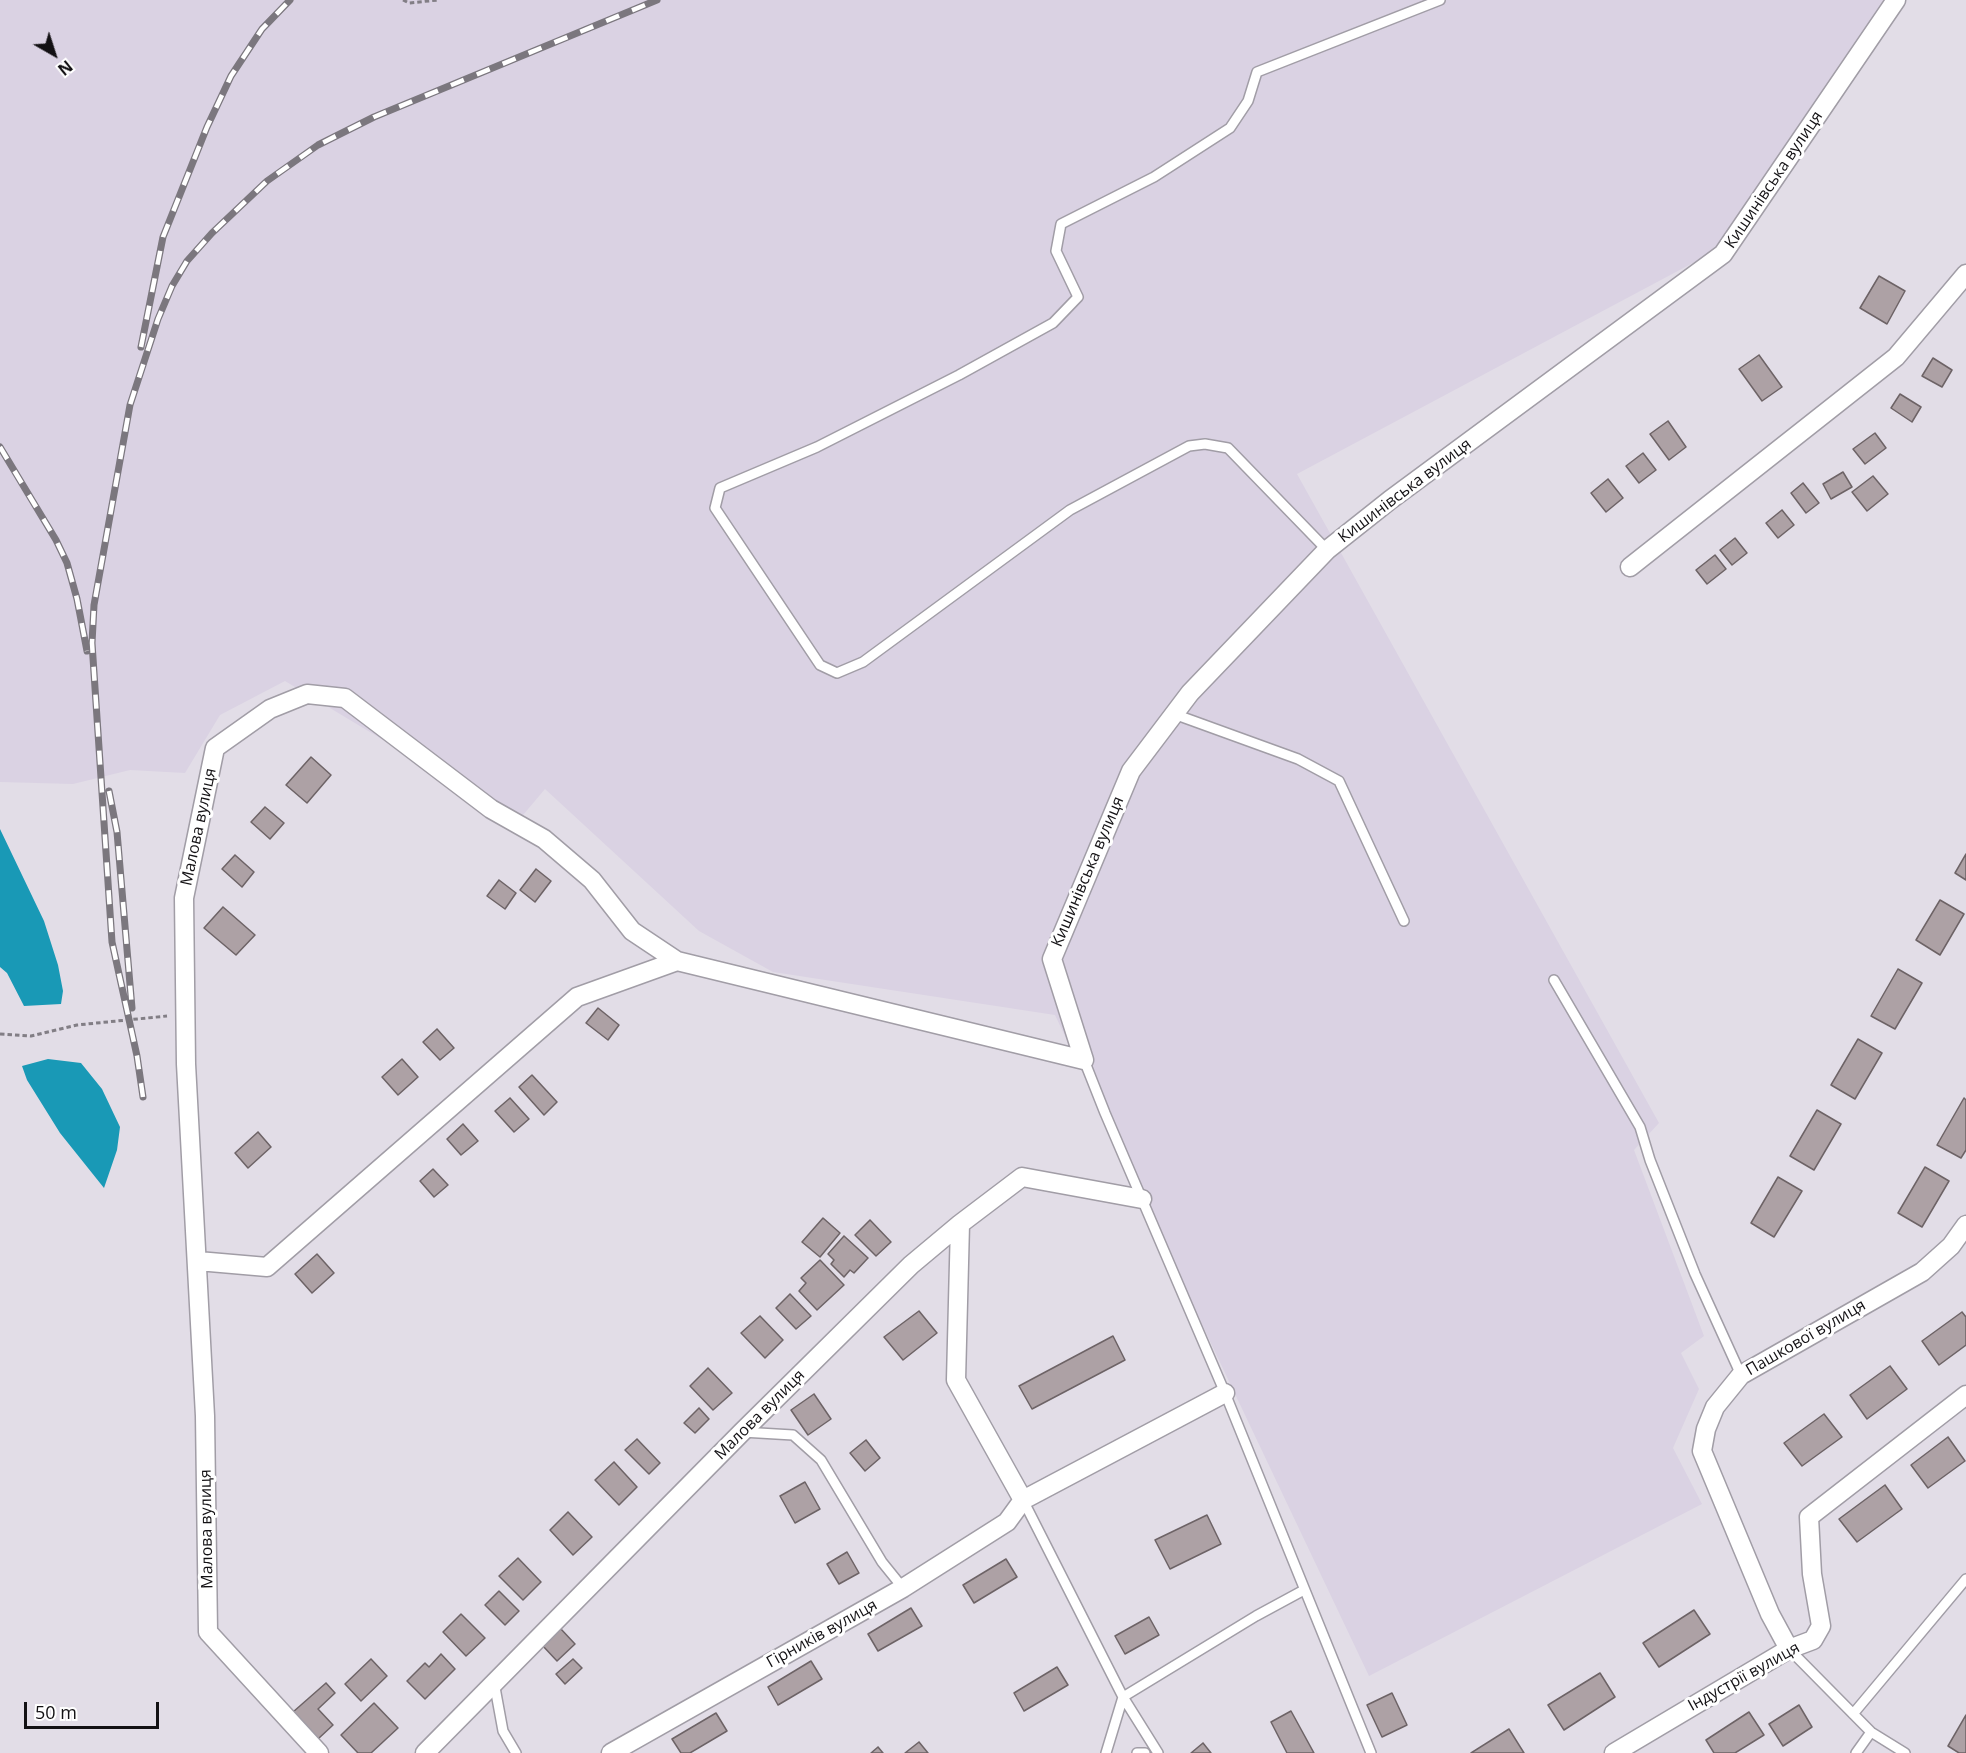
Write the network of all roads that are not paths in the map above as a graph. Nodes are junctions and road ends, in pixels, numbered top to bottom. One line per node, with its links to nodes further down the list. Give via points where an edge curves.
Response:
1 (1440, 0): 4 (lane, via 1257,72 1248,101 1230,128 1154,177 1061,224 1056,251 1078,297 1053,323 827,442 720,488 715,508 820,665 837,673 863,662 1070,510 1189,446 1228,448)
2 (1896, 0): 4 (street, Кишинівська вулиця, via 1724,254)
3 (1966, 274): 5 (street, via 1896,357)
4 (1327, 550): 6 (street, Кишинівська вулиця)
5 (1630, 567)
6 (1174, 714): 7 (lane, via 1298,759 1339,781); 10 (street, Кишинівська вулиця, via 1131,771 1052,959)
7 (1404, 921)
8 (677, 961): 10 (street, Малова вулиця); 14 (street, via 577,996 267,1267); 14 (street, Малова вулиця, via 632,931 592,880 543,838 491,809 345,698 307,694 270,709 215,748 184,898 186,1064)
9 (1554, 980): 15 (lane, via 1640,1127 1695,1274)
10 (1084, 1060): 11 (lane)
11 (1142, 1199): 12 (street, Малова вулиця, via 1022,1177); 16 (lane)
12 (960, 1224): 18 (street, Малова вулиця, via 911,1264); 19 (street, via 956,1380)
13 (1966, 1224): 15 (street, Пашкової вулиця, via 1951,1246 1922,1272)
14 (198, 1261): 28 (street, Малова вулиця, via 208,1632)
15 (1741, 1375): 23 (street, Пашкової вулиця, via 1715,1407 1702,1451 1770,1614)
16 (1225, 1393): 19 (street, Гірників вулиця); 22 (lane)
17 (1966, 1395): 23 (street, Індустрії вулиця, via 1809,1517 1812,1574 1821,1626 1813,1640)
18 (742, 1432): 21 (lane, via 793,1435 821,1460 882,1562); 24 (street, Малова вулиця)
19 (1023, 1500): 21 (street, Гірників вулиця, via 1007,1522); 25 (lane)
20 (1966, 1579): 26 (lane)
21 (903, 1588): 31 (street, Гірників вулиця)
22 (1304, 1590): 25 (lane); 36 (lane)
23 (1789, 1649): 26 (lane); 37 (street, Індустрії вулиця)
24 (494, 1682): 29 (street, Малова вулиця); 30 (lane, via 502,1731)
25 (1123, 1697): 32 (lane); 35 (lane)
26 (1853, 1714): 27 (lane)
27 (1871, 1732): 38 (lane); 39 (lane)
28 (319, 1753)
29 (424, 1753)
30 (516, 1753)
31 (611, 1753)
32 (1106, 1753)
33 (1137, 1753): 34 (lane)
34 (1145, 1753)
35 (1158, 1753)
36 (1371, 1753)
37 (1614, 1753)
38 (1856, 1753)
39 (1905, 1753)

